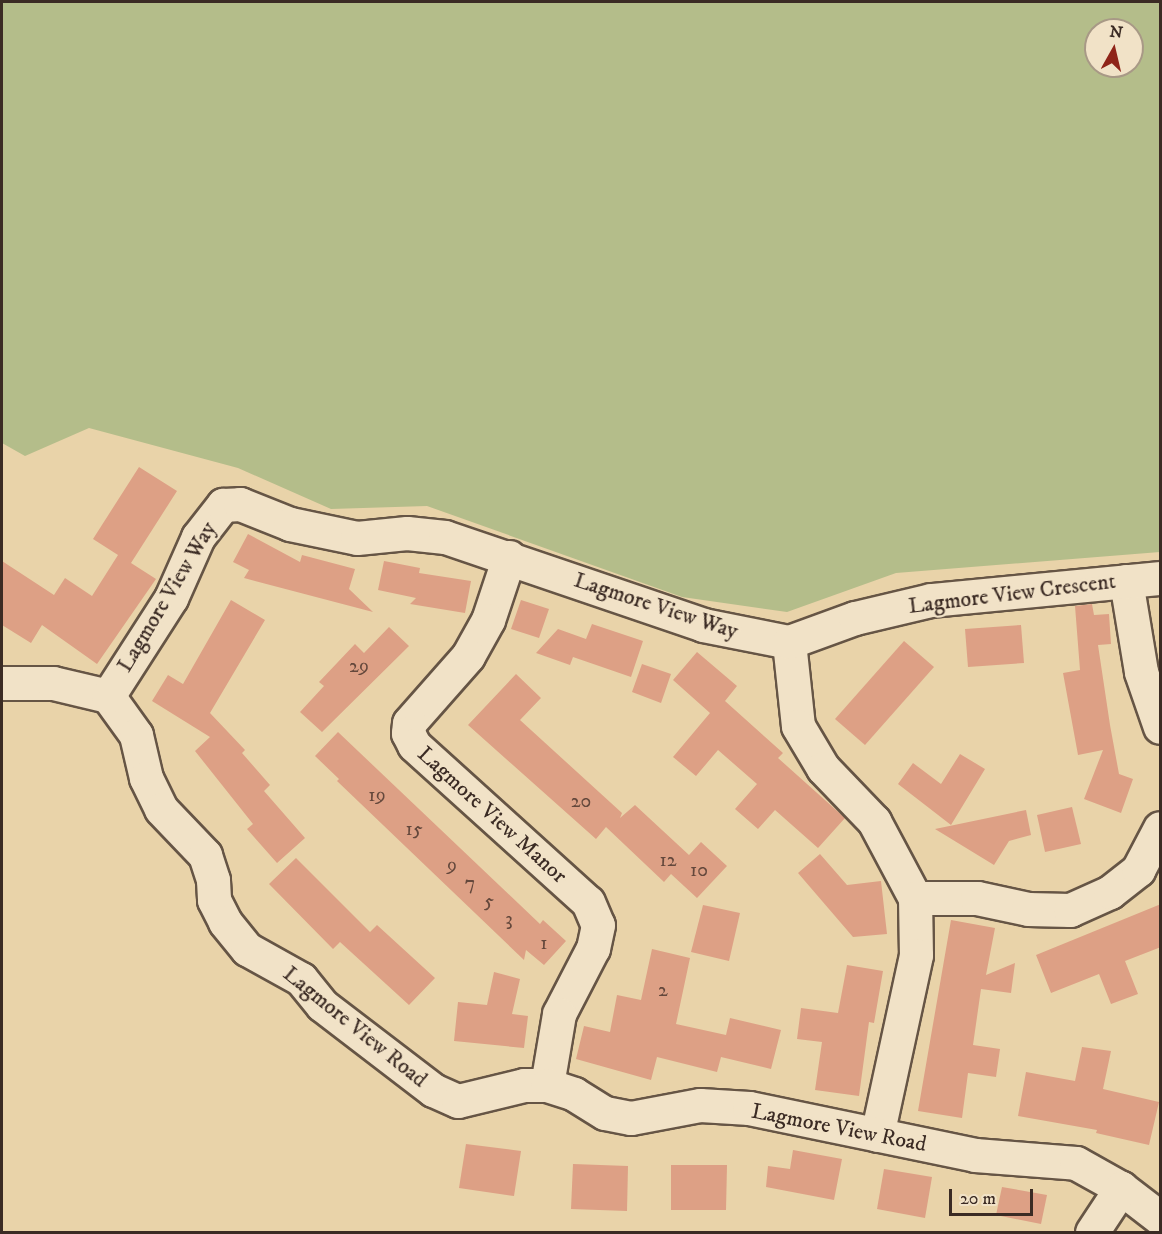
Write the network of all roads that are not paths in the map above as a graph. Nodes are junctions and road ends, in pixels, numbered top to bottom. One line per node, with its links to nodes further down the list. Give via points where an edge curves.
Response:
1 (509, 557): 4 (street, Lagmore View Way, via 703,625); 6 (street, Lagmore View Way, via 446,537 407,533 357,538 290,524 240,504 223,505 198,537 171,597); 10 (street, Lagmore View Manor, via 488,620 471,651 410,723 408,734 414,745 588,902 598,925 593,948 559,1014)
2 (1161, 578): 3 (street)
3 (1126, 581): 4 (street, Lagmore View Crescent, via 931,600 855,618); 7 (street, Lagmore View Crescent, via 1142,672)
4 (789, 642): 9 (street, via 798,726 823,768 874,821)
5 (2, 682): 6 (street, via 53,683)
6 (108, 696): 10 (street, Lagmore View Road, via 136,735 146,778 161,809 205,855 214,900 225,922 247,949 301,979 322,1005 433,1090 458,1101 524,1085)
7 (1161, 727)
8 (1161, 828): 9 (street, via 1138,870 1110,892 1070,910 1028,909 977,898)
9 (915, 898): 11 (street, via 916,955)
10 (547, 1086): 11 (street, Lagmore View Road, via 574,1094 605,1113 631,1118 700,1105 750,1108)
11 (877, 1135): 12 (street, Lagmore View Road, via 975,1155 1076,1164)
12 (1122, 1188): 13 (street, Lagmore View Road); 14 (street)
13 (1161, 1218)
14 (1092, 1233)

